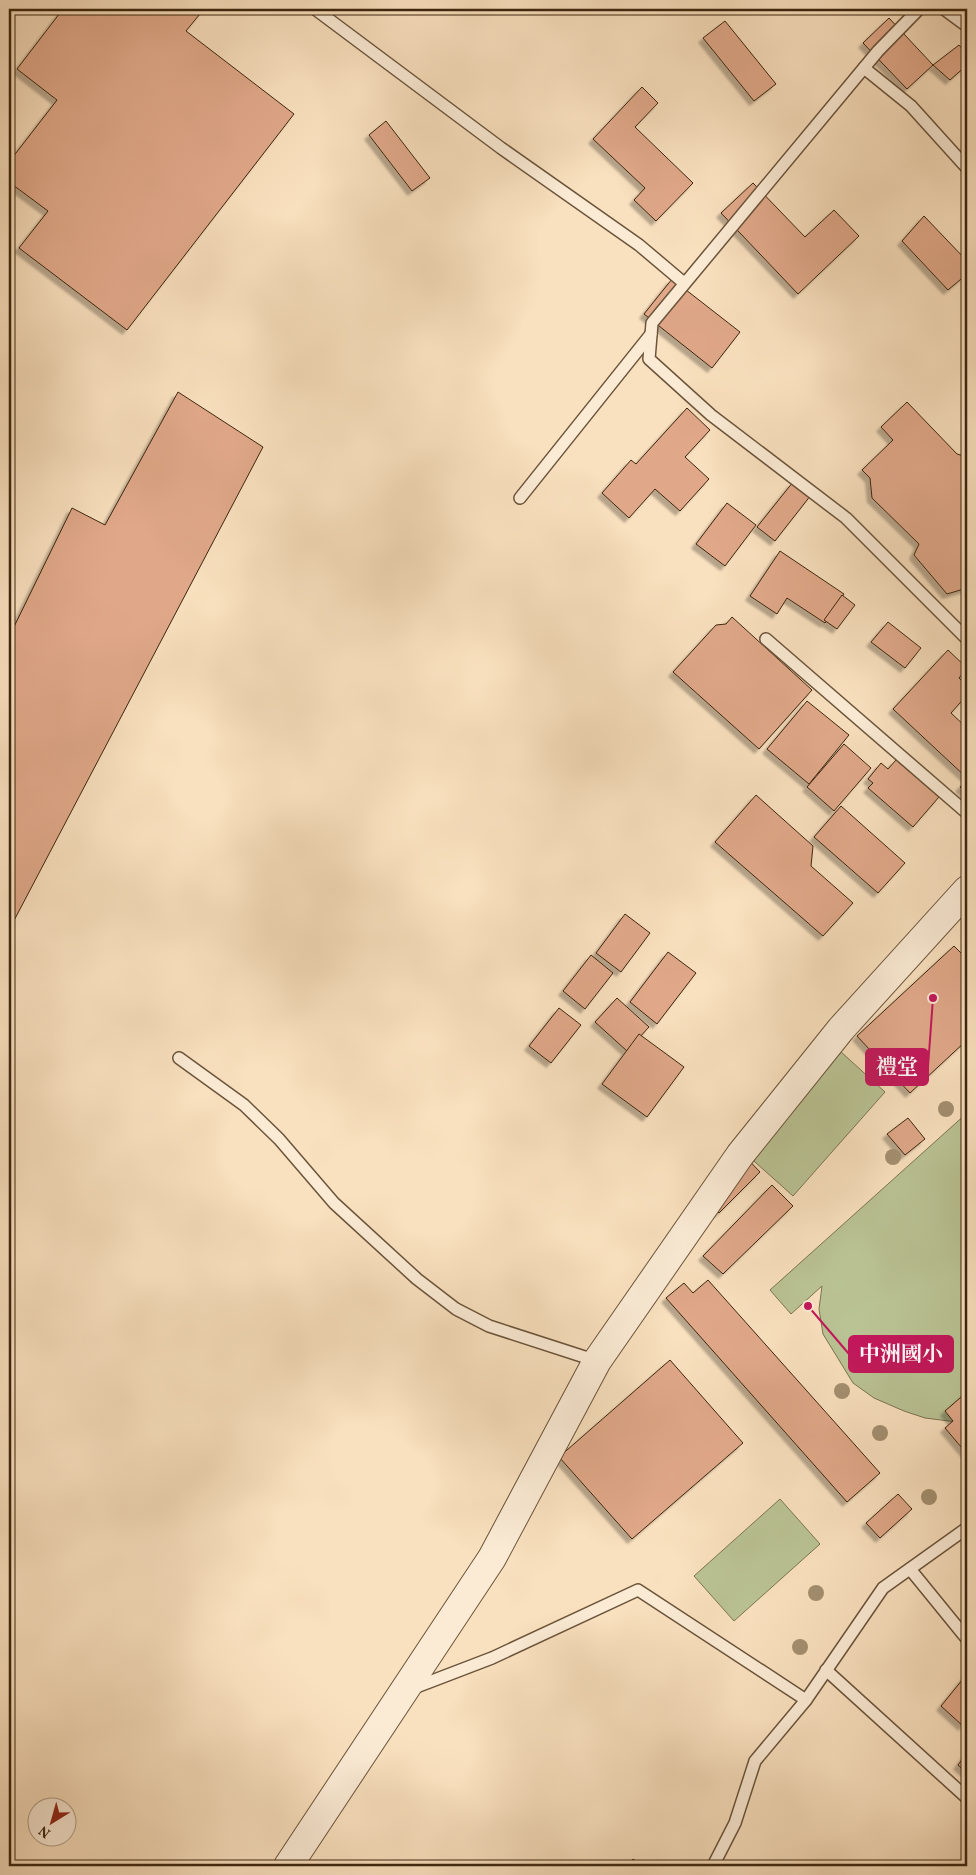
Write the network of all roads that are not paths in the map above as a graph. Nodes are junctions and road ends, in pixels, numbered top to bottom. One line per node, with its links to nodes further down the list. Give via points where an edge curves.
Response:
1 (315, 9): 7 (lane, via 501,148 639,245)
2 (919, 9): 5 (lane)
3 (944, 9): 4 (lane)
4 (967, 26)
5 (864, 68): 6 (lane, via 911,106); 7 (lane)
6 (967, 168)
7 (684, 283): 8 (lane, via 652,323)
8 (651, 334): 9 (lane); 10 (lane, via 649,359 711,415 846,518)
9 (520, 498)
10 (967, 639)
11 (766, 640): 12 (lane)
12 (967, 814)
13 (967, 890): 15 (street, via 841,1029 740,1155)
14 (179, 1058): 15 (lane, via 244,1105 279,1138 334,1203 417,1279 456,1309 490,1326)
15 (597, 1361): 20 (street, via 492,1558)
16 (967, 1528): 17 (lane)
17 (910, 1568): 18 (lane); 19 (lane, via 883,1588)
18 (967, 1638)
19 (826, 1670): 21 (lane); 22 (lane)
20 (402, 1693): 21 (lane, via 492,1658 638,1590); 23 (street)
21 (806, 1700): 24 (lane, via 756,1761 736,1822)
22 (967, 1798)
23 (288, 1866)
24 (713, 1866)

